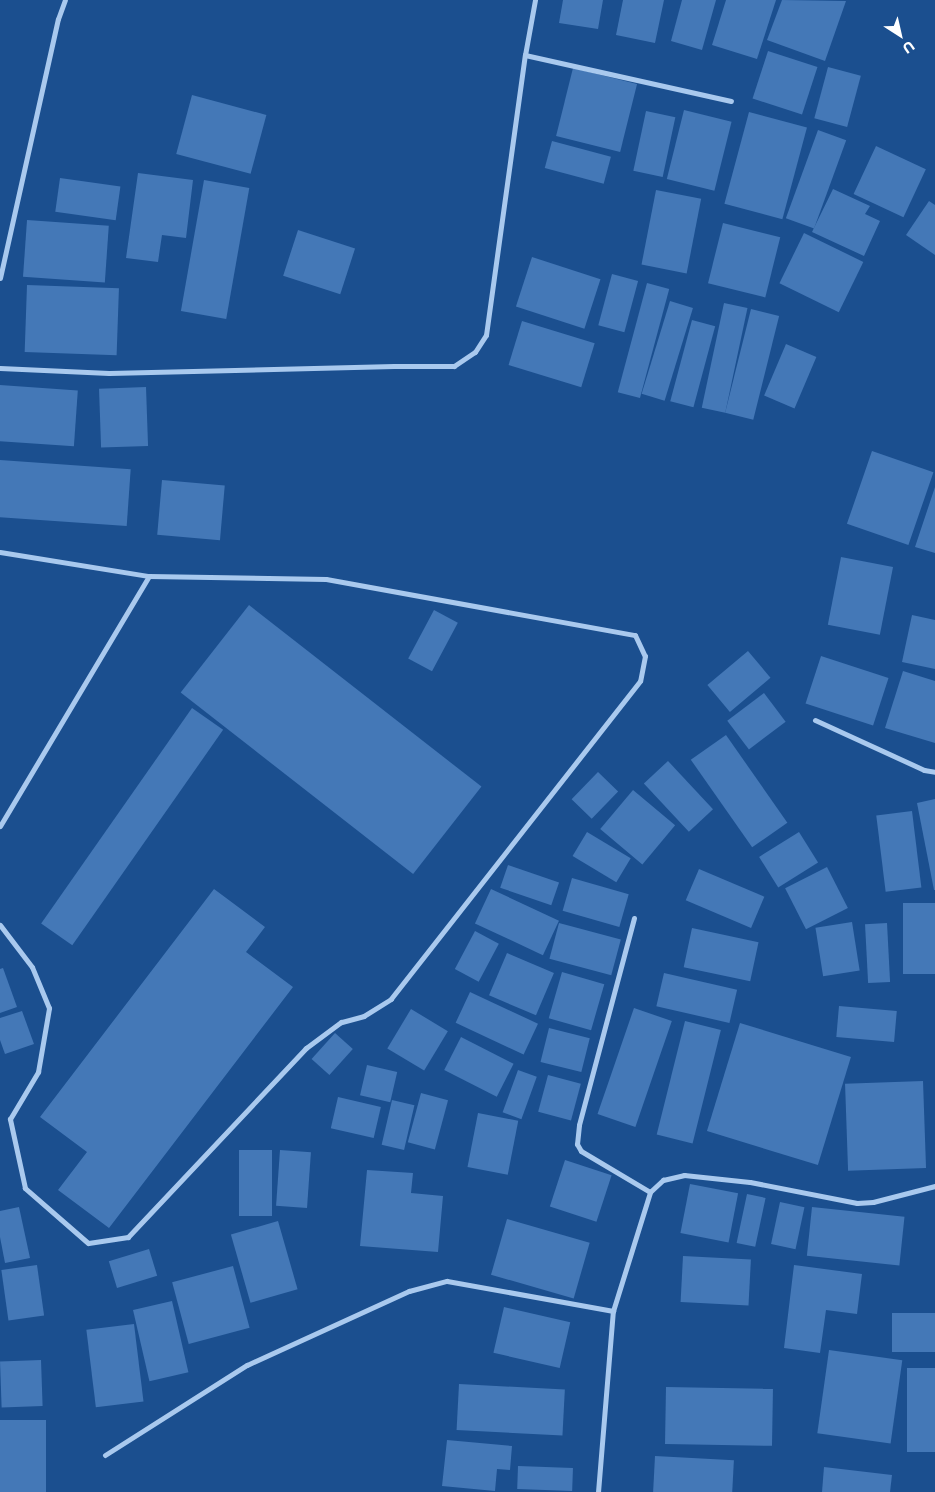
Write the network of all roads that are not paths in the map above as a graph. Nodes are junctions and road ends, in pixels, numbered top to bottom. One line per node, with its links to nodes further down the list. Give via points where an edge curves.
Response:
1 (66, 0): 5 (street, via 58,19)
2 (535, 0): 3 (street)
3 (525, 55): 4 (street); 6 (street, via 486,335 475,352 454,366 109,373)
4 (731, 101)
5 (0, 278)
6 (0, 368)
7 (0, 552): 8 (street)
8 (149, 576): 11 (street); 13 (street, via 326,579 635,634 645,656 640,682 391,999 364,1016 341,1022 306,1048 128,1237 88,1243 25,1188 10,1119 38,1072 49,1008 32,967)
9 (815, 720): 10 (street, via 924,770)
10 (935, 772)
11 (0, 826)
12 (634, 918): 15 (street, via 579,1125 577,1144 582,1151)
13 (0, 925)
14 (935, 1186): 15 (street, via 857,1203 750,1182 684,1175 663,1180)
15 (650, 1192): 16 (street)
16 (613, 1310): 17 (street, via 447,1281 409,1290 247,1365); 18 (street)
17 (104, 1455)
18 (598, 1492)

